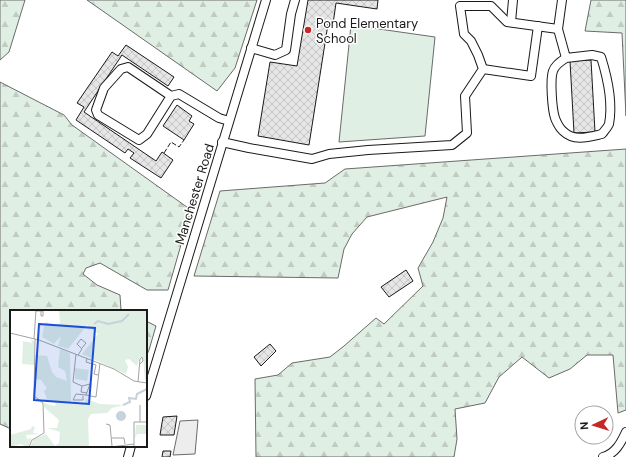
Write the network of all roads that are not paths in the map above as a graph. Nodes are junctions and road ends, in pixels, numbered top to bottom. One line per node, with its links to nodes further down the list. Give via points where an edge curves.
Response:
1 (266, 0): 8 (street, Manchester Road)
2 (295, 0): 8 (street, via 286,50 275,55)
3 (513, 0): 5 (street)
4 (562, 0): 7 (street)
5 (511, 22): 6 (street); 10 (street, via 507,22 491,6 460,6 464,34 471,41)
6 (538, 26): 7 (street); 10 (street, via 532,76)
7 (558, 29): 9 (street)
8 (251, 48): 12 (street, Manchester Road)
9 (566, 58): 9 (street, via 552,72 555,118 563,131 574,137 584,139 602,134 609,125 610,101 601,57 592,55)
10 (483, 69): 13 (street, via 465,96 467,133 452,145 352,151 312,159)
11 (171, 96): 11 (street, via 147,134 139,140 98,115 96,110 104,88 121,69 128,67); 12 (street, via 183,95)
12 (229, 121): 13 (street, Manchester Road)
13 (222, 142): 14 (street, Manchester Road)
14 (147, 393)
15 (626, 432): 18 (street, via 616,450)
16 (131, 447): 17 (street)
17 (128, 457)
18 (603, 457)

